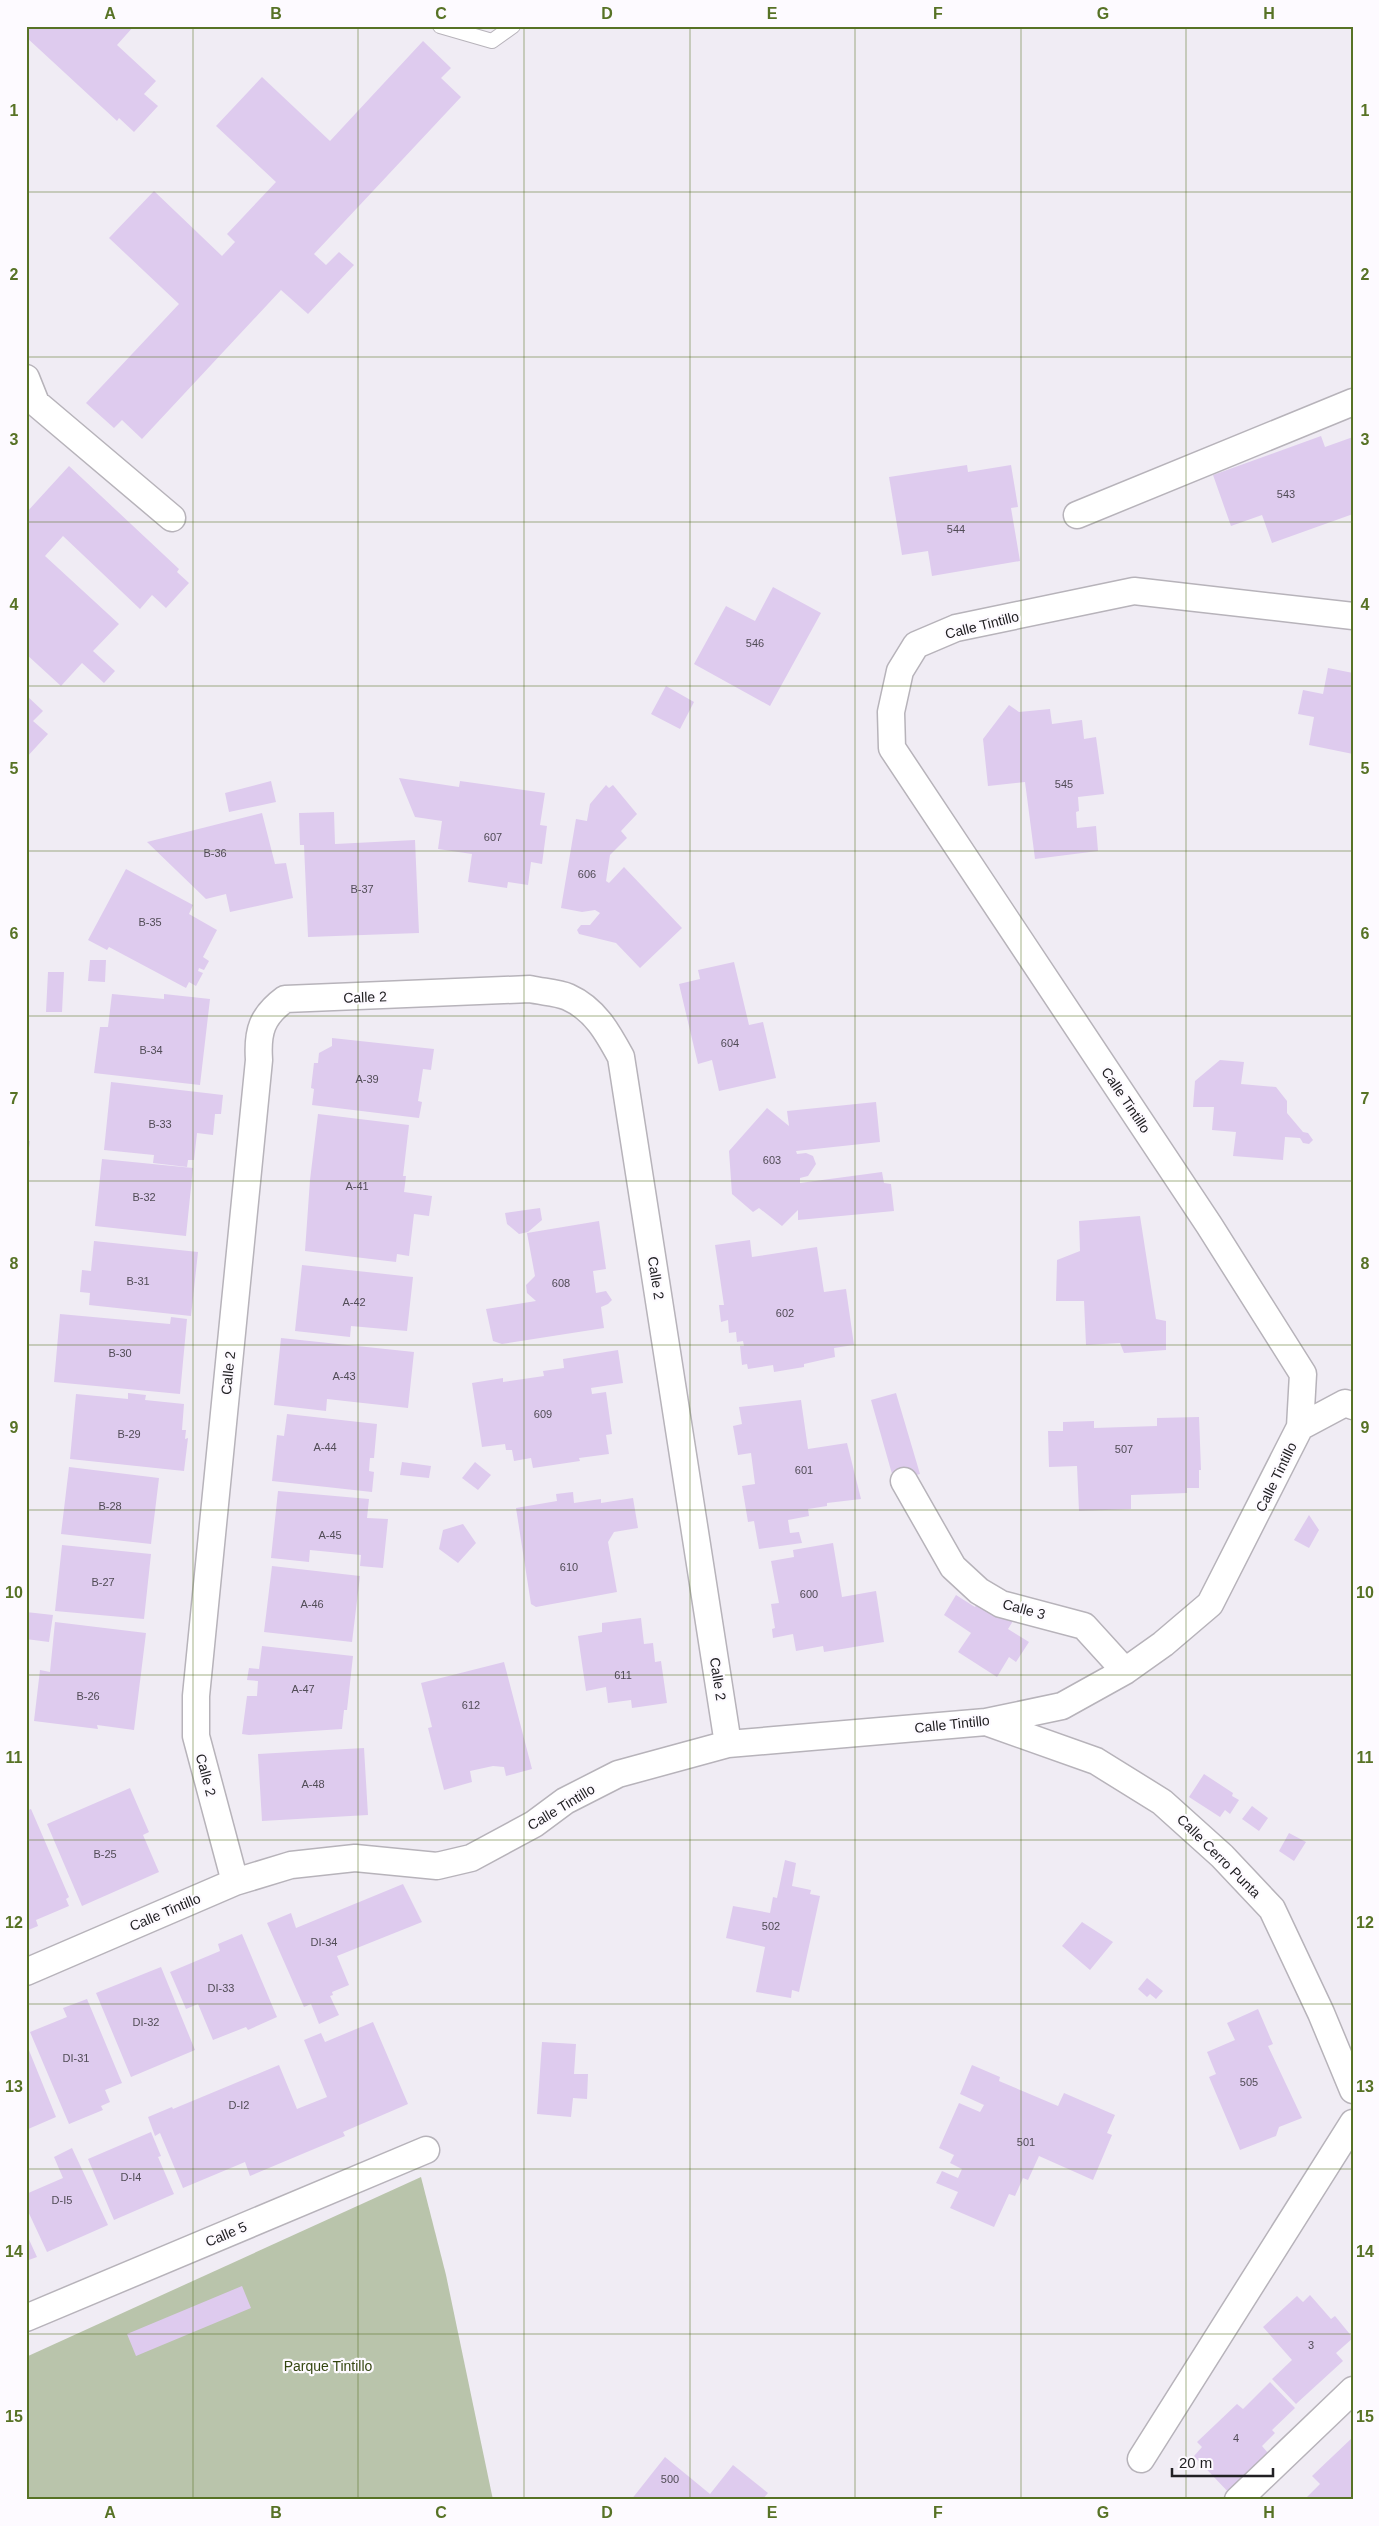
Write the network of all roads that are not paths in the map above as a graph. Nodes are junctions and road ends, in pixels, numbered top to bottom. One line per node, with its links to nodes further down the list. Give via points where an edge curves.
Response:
1 (440, 26): 2 (lane, via 492,41)
2 (513, 26)
3 (26, 378): 5 (street)
4 (1353, 402): 6 (street)
5 (31, 408): 7 (street)
6 (1078, 514)
7 (172, 518)
8 (1353, 616): 10 (street, Calle Tintillo, via 1134,591 956,628 916,645 900,671 891,712 892,748 1204,1216 1303,1374)
9 (1353, 1406): 10 (street, via 1344,1403)
10 (1300, 1427): 12 (street, Calle Tintillo, via 1210,1604 1164,1644)
11 (904, 1481): 12 (street, Calle 3, via 953,1567 979,1591 1001,1604 1084,1626)
12 (1125, 1671): 13 (street, Calle Tintillo, via 1062,1706)
13 (986, 1722): 14 (street, Calle Tintillo); 17 (street, Calle Cerro Punta, via 1096,1762 1162,1802 1222,1856 1272,1909)
14 (728, 1744): 15 (street, Calle Tintillo, via 618,1774 471,1858 437,1866 355,1858 291,1865); 15 (street, Calle 2, via 622,1057 605,1028 588,1009 567,996 530,990 285,1000 270,1010 258,1041 259,1060 196,1696 196,1736)
15 (236, 1882): 16 (street, Calle Tintillo)
16 (26, 1972)
17 (1353, 2090)
18 (1353, 2123): 22 (street)
19 (426, 2150): 20 (street, Calle 5)
20 (26, 2318)
21 (1353, 2390): 23 (street)
22 (1140, 2459)
23 (1238, 2500)

